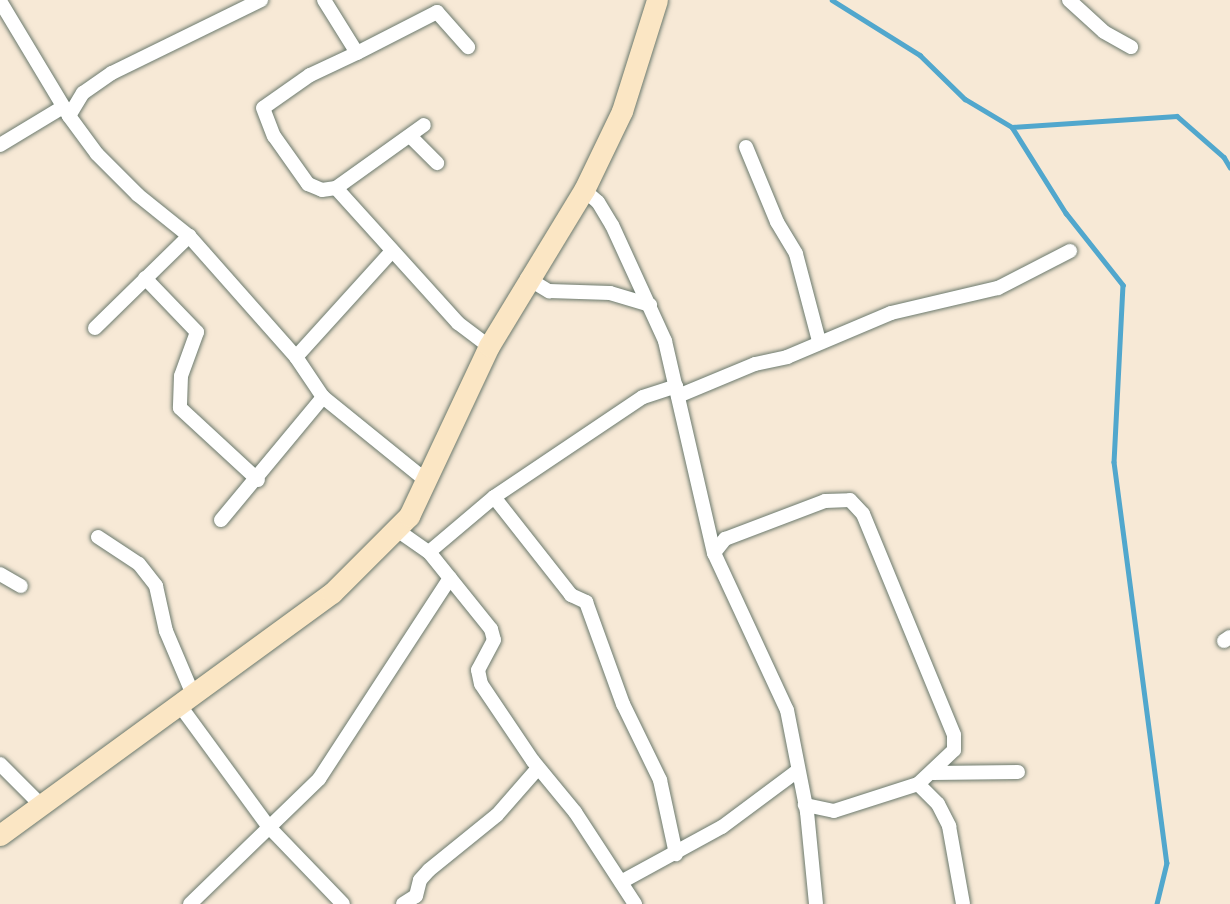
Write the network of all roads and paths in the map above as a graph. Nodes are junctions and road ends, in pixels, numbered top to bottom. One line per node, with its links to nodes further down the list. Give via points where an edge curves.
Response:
1 (261, 0): 9 (street, via 112,73)
2 (324, 0): 8 (street)
3 (657, 0): 17 (street, via 637,75)
4 (1069, 0): 7 (street, via 1104,32)
5 (0, 1): 10 (street)
6 (468, 47): 8 (street, via 437,12)
7 (1131, 47)
8 (357, 54): 16 (street, via 310,75 262,108 274,136 308,184 322,190)
9 (83, 93): 10 (street); 10 (street)
10 (63, 106): 13 (street); 18 (street, via 138,195)
11 (424, 125): 12 (street)
12 (411, 137): 15 (street); 16 (street)
13 (0, 145)
14 (746, 147): 25 (street, via 777,222 796,254)
15 (436, 163)
16 (336, 188): 19 (street)
17 (584, 190): 22 (street); 23 (street, via 612,225)
18 (188, 236): 21 (street); 27 (street)
19 (392, 251): 26 (street, via 458,323); 27 (street)
20 (1070, 251): 25 (street, via 998,288 891,313)
21 (145, 278): 24 (street); 30 (street, via 197,332 181,376 180,408)
22 (527, 278): 23 (street, via 549,290 610,293); 26 (street)
23 (650, 305): 28 (street)
24 (95, 328)
25 (819, 341): 28 (street, via 787,357)
26 (489, 345): 31 (street)
27 (296, 357): 29 (street)
28 (677, 391): 32 (street, via 643,397); 35 (street)
29 (324, 397): 30 (street); 31 (street)
30 (258, 480): 33 (street)
31 (428, 482): 34 (street)
32 (494, 497): 38 (street); 54 (street, via 571,595 586,601 623,704 660,780)
33 (221, 520)
34 (397, 530): 38 (street); 43 (street, via 332,593)
35 (709, 533): 37 (street); 39 (street)
36 (98, 537): 43 (street, via 139,564 156,586)
37 (725, 539): 39 (street); 47 (street, via 825,501 850,500 856,506 954,734 954,750)
38 (429, 552): 41 (street)
39 (714, 552): 48 (street, via 787,710)
40 (0, 575): 42 (street)
41 (450, 578): 45 (street, via 494,635 477,676); 52 (street, via 319,779)
42 (21, 586)
43 (187, 702): 50 (street); 52 (street)
44 (0, 764): 50 (street)
45 (538, 768): 55 (street, via 575,812); 58 (street, via 497,815 429,870 416,896)
46 (1018, 772): 47 (street)
47 (933, 773): 49 (street)
48 (794, 779): 51 (street); 54 (street)
49 (918, 784): 51 (street, via 834,811); 61 (street, via 938,804 949,826)
50 (41, 805): 53 (street)
51 (806, 805): 60 (street)
52 (271, 829): 56 (street); 57 (street)
53 (0, 835)
54 (676, 854): 55 (street)
55 (621, 883): 59 (street)
56 (190, 904)
57 (342, 904)
58 (403, 904)
59 (635, 904)
60 (816, 904)
61 (963, 904)

